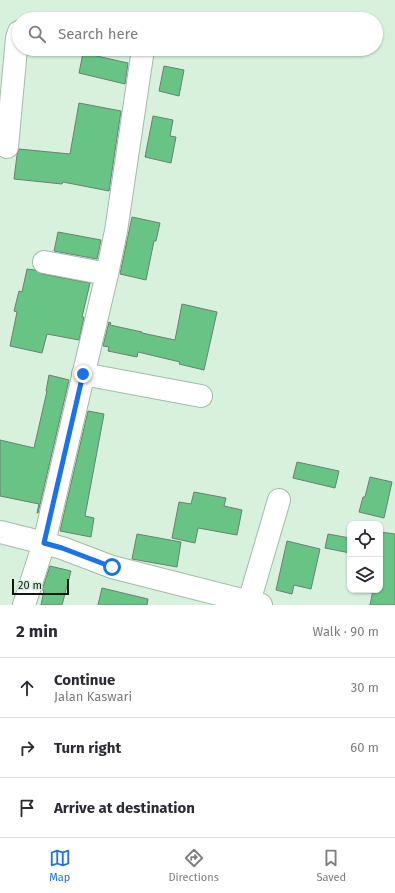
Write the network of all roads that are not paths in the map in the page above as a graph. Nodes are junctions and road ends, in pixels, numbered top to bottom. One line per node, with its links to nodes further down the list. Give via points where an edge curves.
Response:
1 (15, 56): 3 (street)
2 (142, 56): 5 (street, via 116,231)
3 (7, 147)
4 (44, 262): 5 (street)
5 (107, 274): 6 (street)
6 (83, 374): 7 (street); 10 (street)
7 (201, 396)
8 (279, 500): 11 (street)
9 (0, 532): 10 (street)
10 (44, 543): 11 (street, via 112,567); 12 (street)
11 (255, 604)
12 (24, 605)

